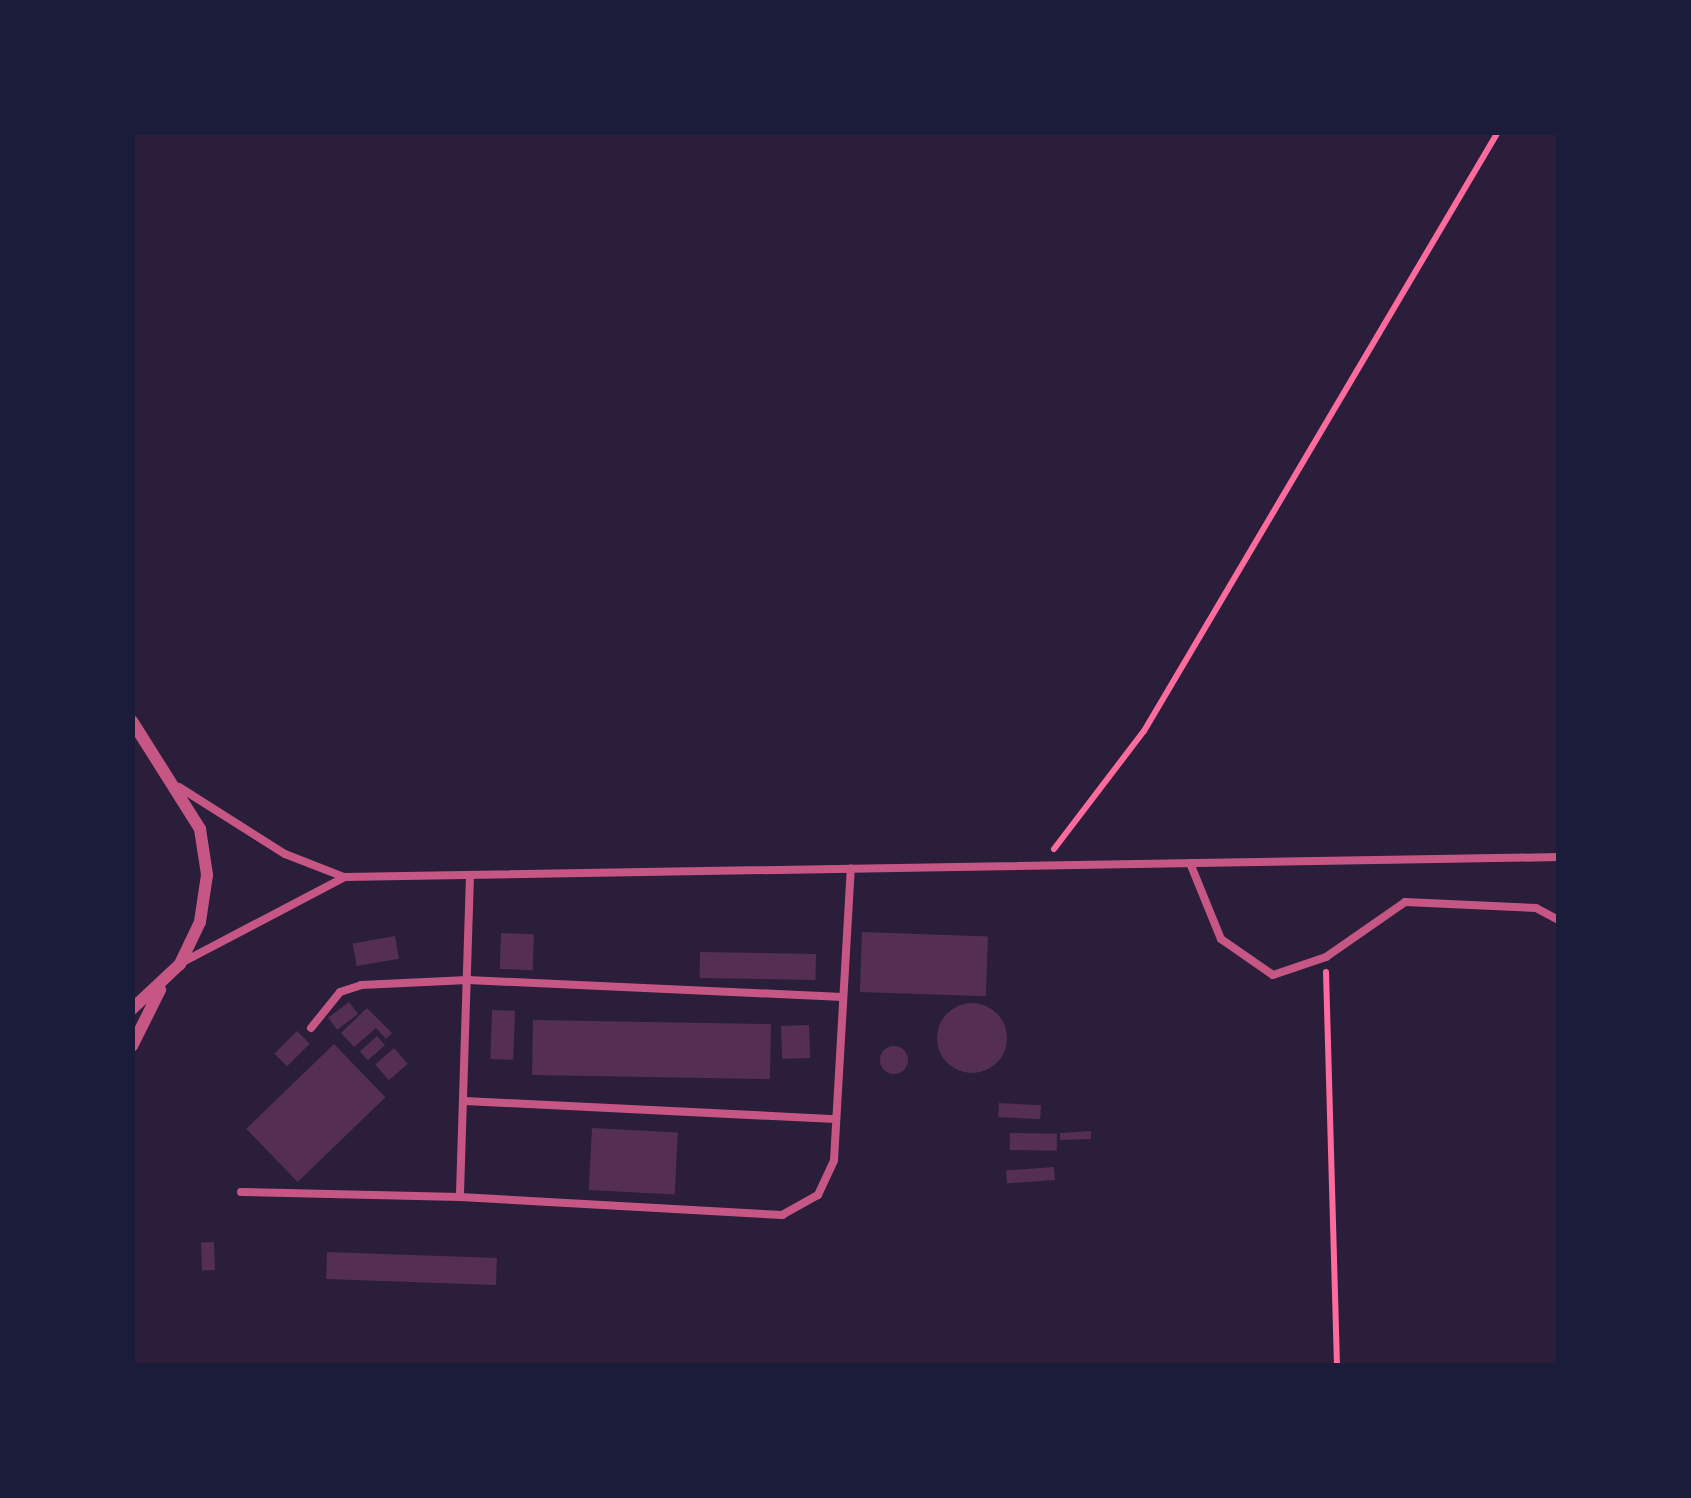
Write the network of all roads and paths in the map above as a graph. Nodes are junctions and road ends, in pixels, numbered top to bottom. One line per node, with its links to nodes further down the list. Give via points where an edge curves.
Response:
1 (1498, 132): 8 (path, via 1156,712)
2 (132, 721): 4 (street)
3 (132, 745): 4 (street)
4 (149, 754): 5 (street)
5 (179, 787): 11 (lane, via 285,854); 14 (street, via 200,829 207,875 200,922)
6 (1559, 857): 7 (lane)
7 (1190, 863): 8 (lane); 13 (lane, via 1221,939 1273,975)
8 (1041, 866): 9 (lane)
9 (851, 868): 10 (lane); 17 (lane)
10 (470, 875): 11 (lane); 15 (lane)
11 (344, 878): 14 (lane)
12 (1559, 920): 13 (lane, via 1536,908 1405,902)
13 (1326, 957): 25 (path)
14 (180, 964): 16 (street)
15 (468, 980): 17 (lane); 19 (lane, via 350,988); 21 (lane)
16 (164, 984): 18 (street); 20 (street)
17 (843, 997): 22 (lane)
18 (132, 1009)
19 (311, 1028)
20 (132, 1046)
21 (465, 1101): 22 (lane); 24 (lane)
22 (836, 1119): 24 (lane, via 834,1160 818,1195 782,1215)
23 (241, 1192): 24 (lane)
24 (460, 1197)
25 (1337, 1366)

